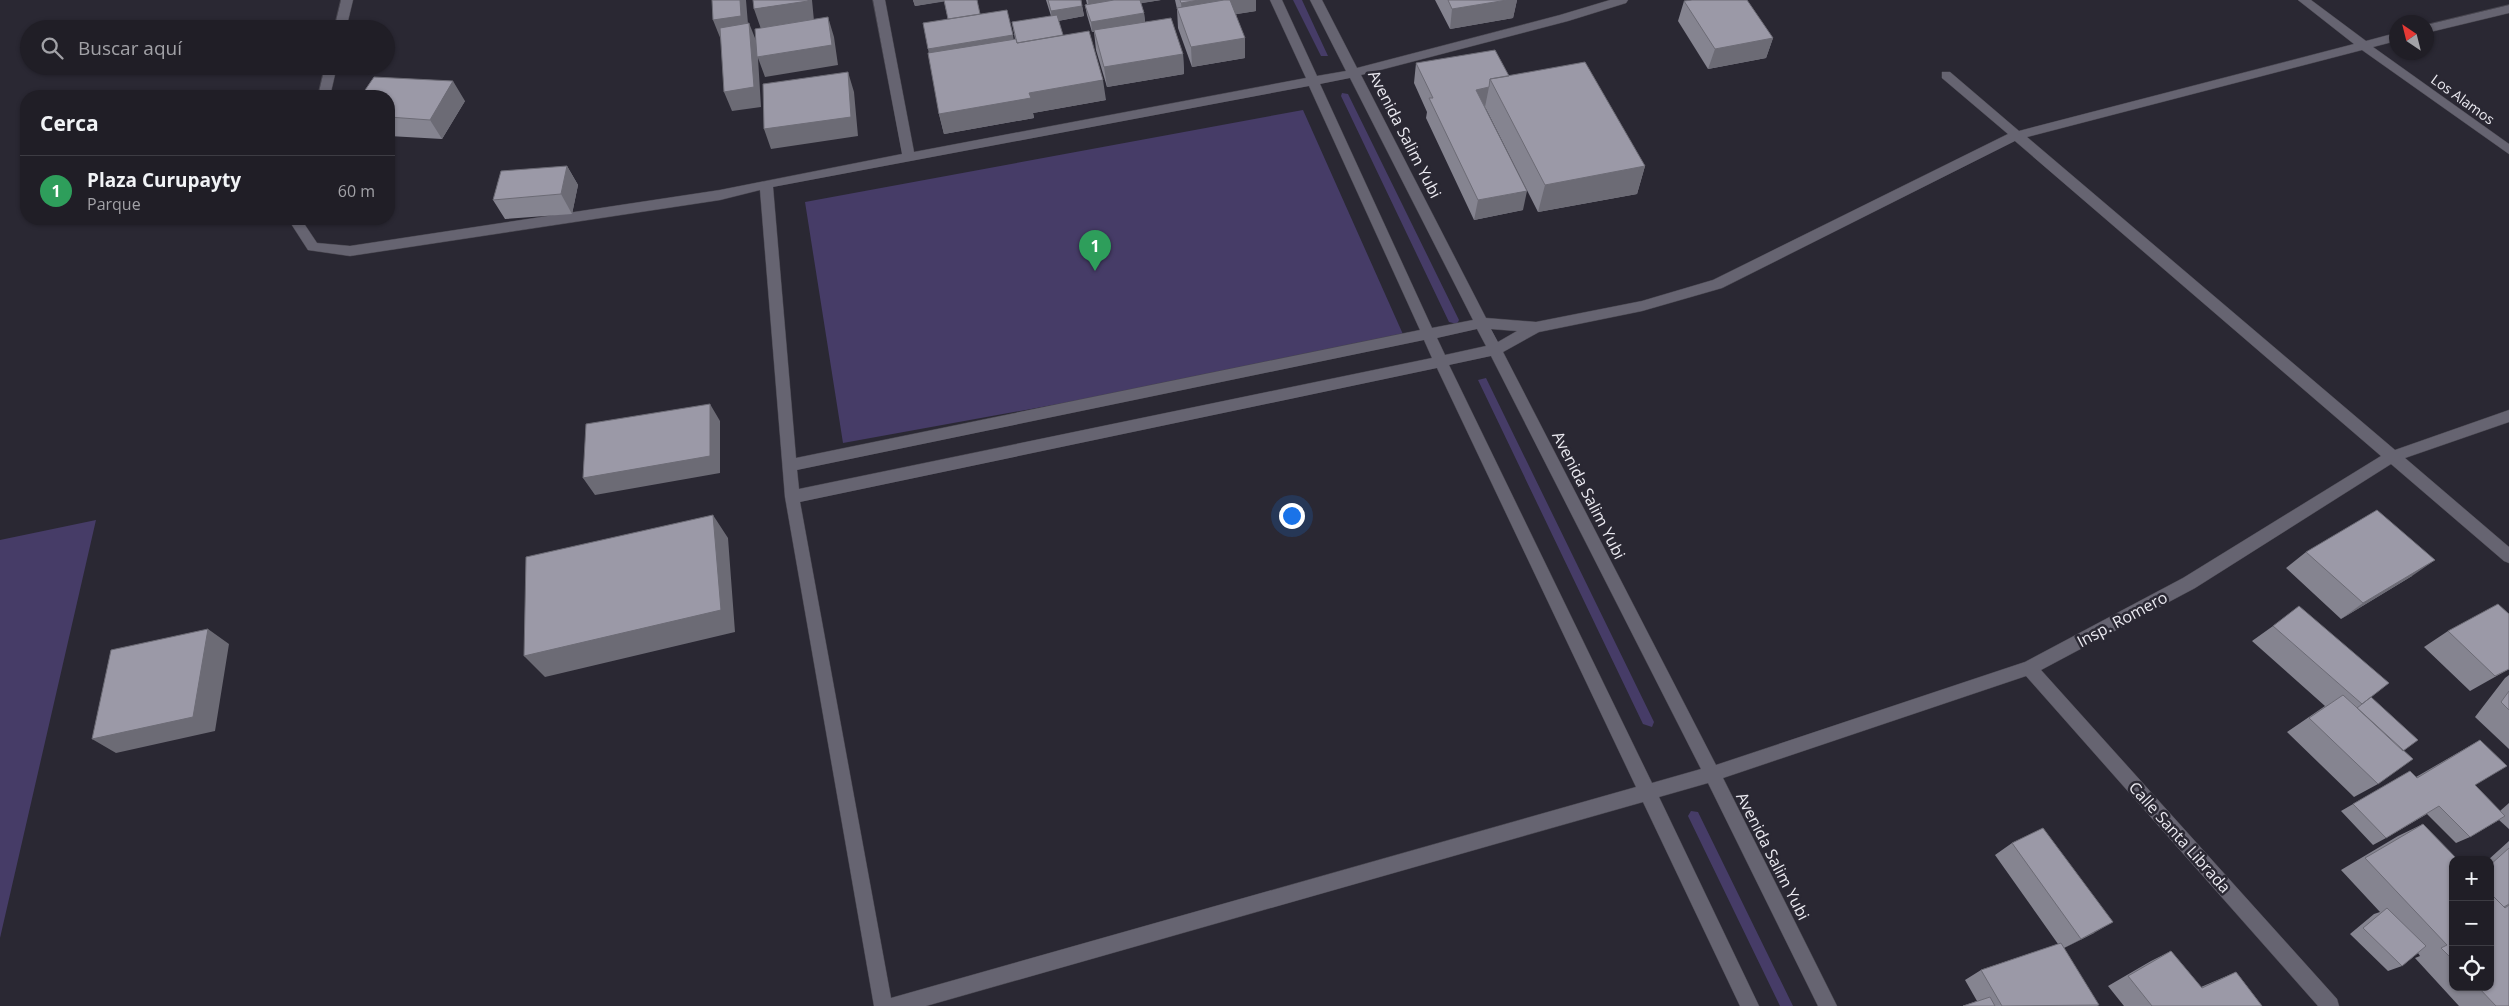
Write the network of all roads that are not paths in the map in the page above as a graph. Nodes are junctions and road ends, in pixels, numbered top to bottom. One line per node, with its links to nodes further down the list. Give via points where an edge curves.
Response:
1 (347, 0): 8 (street)
2 (879, 0): 19 (street)
3 (1276, 0): 15 (street)
4 (1316, 0): 12 (street, Avenida Salim Yubi)
5 (1622, 0): 12 (street)
6 (2304, 0): 11 (street, Los Alamos)
7 (2509, 8): 9 (street)
8 (342, 20)
9 (2434, 27)
10 (2389, 39): 11 (street)
11 (2363, 45): 17 (street); 18 (street, Los Alamos)
12 (1355, 73): 15 (street); 22 (street, Avenida Salim Yubi)
13 (329, 75): 16 (street)
14 (1946, 75): 17 (street)
15 (1314, 81): 19 (street); 24 (street)
16 (325, 90)
17 (2015, 136): 23 (street, via 1717,284 1642,306); 28 (street)
18 (2509, 150)
19 (909, 157): 20 (street)
20 (766, 184): 21 (street, via 720,195 350,251 313,247); 29 (street)
21 (298, 225)
22 (1482, 323): 23 (street); 24 (street); 25 (street, Avenida Salim Yubi)
23 (1536, 327): 25 (street)
24 (1428, 333): 26 (street); 29 (street)
25 (1495, 350): 26 (street); 33 (street, Avenida Salim Yubi)
26 (1441, 362): 30 (street); 34 (street)
27 (2509, 416): 28 (street, Insp. Romero)
28 (2391, 457): 31 (street); 32 (street, Insp. Romero, via 2189,584)
29 (788, 466): 30 (street)
30 (792, 497): 35 (street)
31 (2509, 556)
32 (2029, 668): 33 (street, Insp. Romero); 39 (street, Calle Santa Librada)
33 (1712, 774): 34 (street, Insp. Romero); 38 (street, Avenida Salim Yubi)
34 (1649, 792): 36 (street, Insp. Romero); 37 (street)
35 (883, 1006)
36 (893, 1006)
37 (1750, 1006)
38 (1828, 1006)
39 (2330, 1006)

